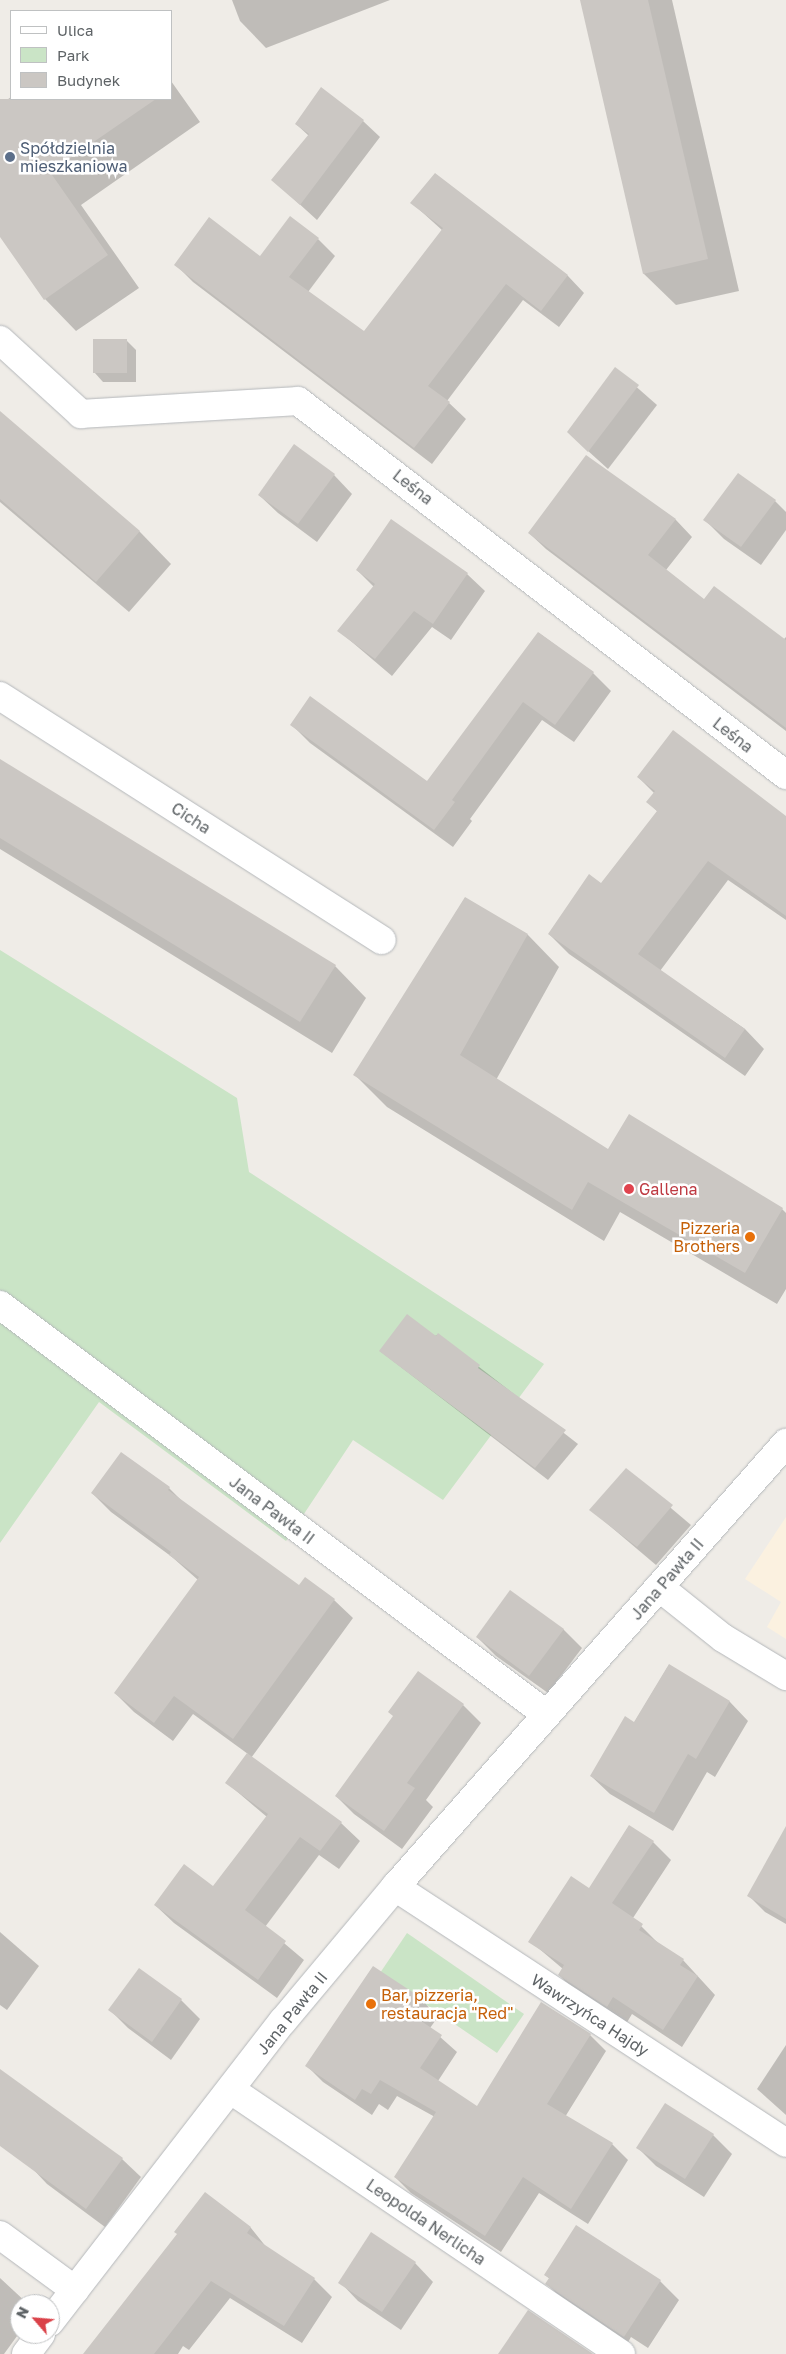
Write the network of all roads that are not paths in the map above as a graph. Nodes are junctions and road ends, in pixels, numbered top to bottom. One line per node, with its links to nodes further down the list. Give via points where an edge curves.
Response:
1 (0, 340): 3 (street, Leśna, via 81,414 298,401)
2 (0, 696): 4 (street, Cicha)
3 (786, 775)
4 (382, 940)
5 (0, 1305): 9 (street, Jana Pawła II)
6 (786, 1443): 7 (street, Jana Pawła II)
7 (659, 1588): 8 (street, via 723,1638); 9 (street, Jana Pawła II)
8 (786, 1676)
9 (546, 1714): 10 (street, Jana Pawła II)
10 (395, 1887): 11 (street, Jana Pawła II); 12 (street, Wawrzyńca Hajdy)
11 (231, 2090): 14 (street, Jana Pawła II); 16 (street, Leopolda Nerlicha)
12 (786, 2143)
13 (0, 2235): 14 (street)
14 (75, 2290): 15 (street, Jana Pawła II)
15 (60, 2309)
16 (621, 2354)

